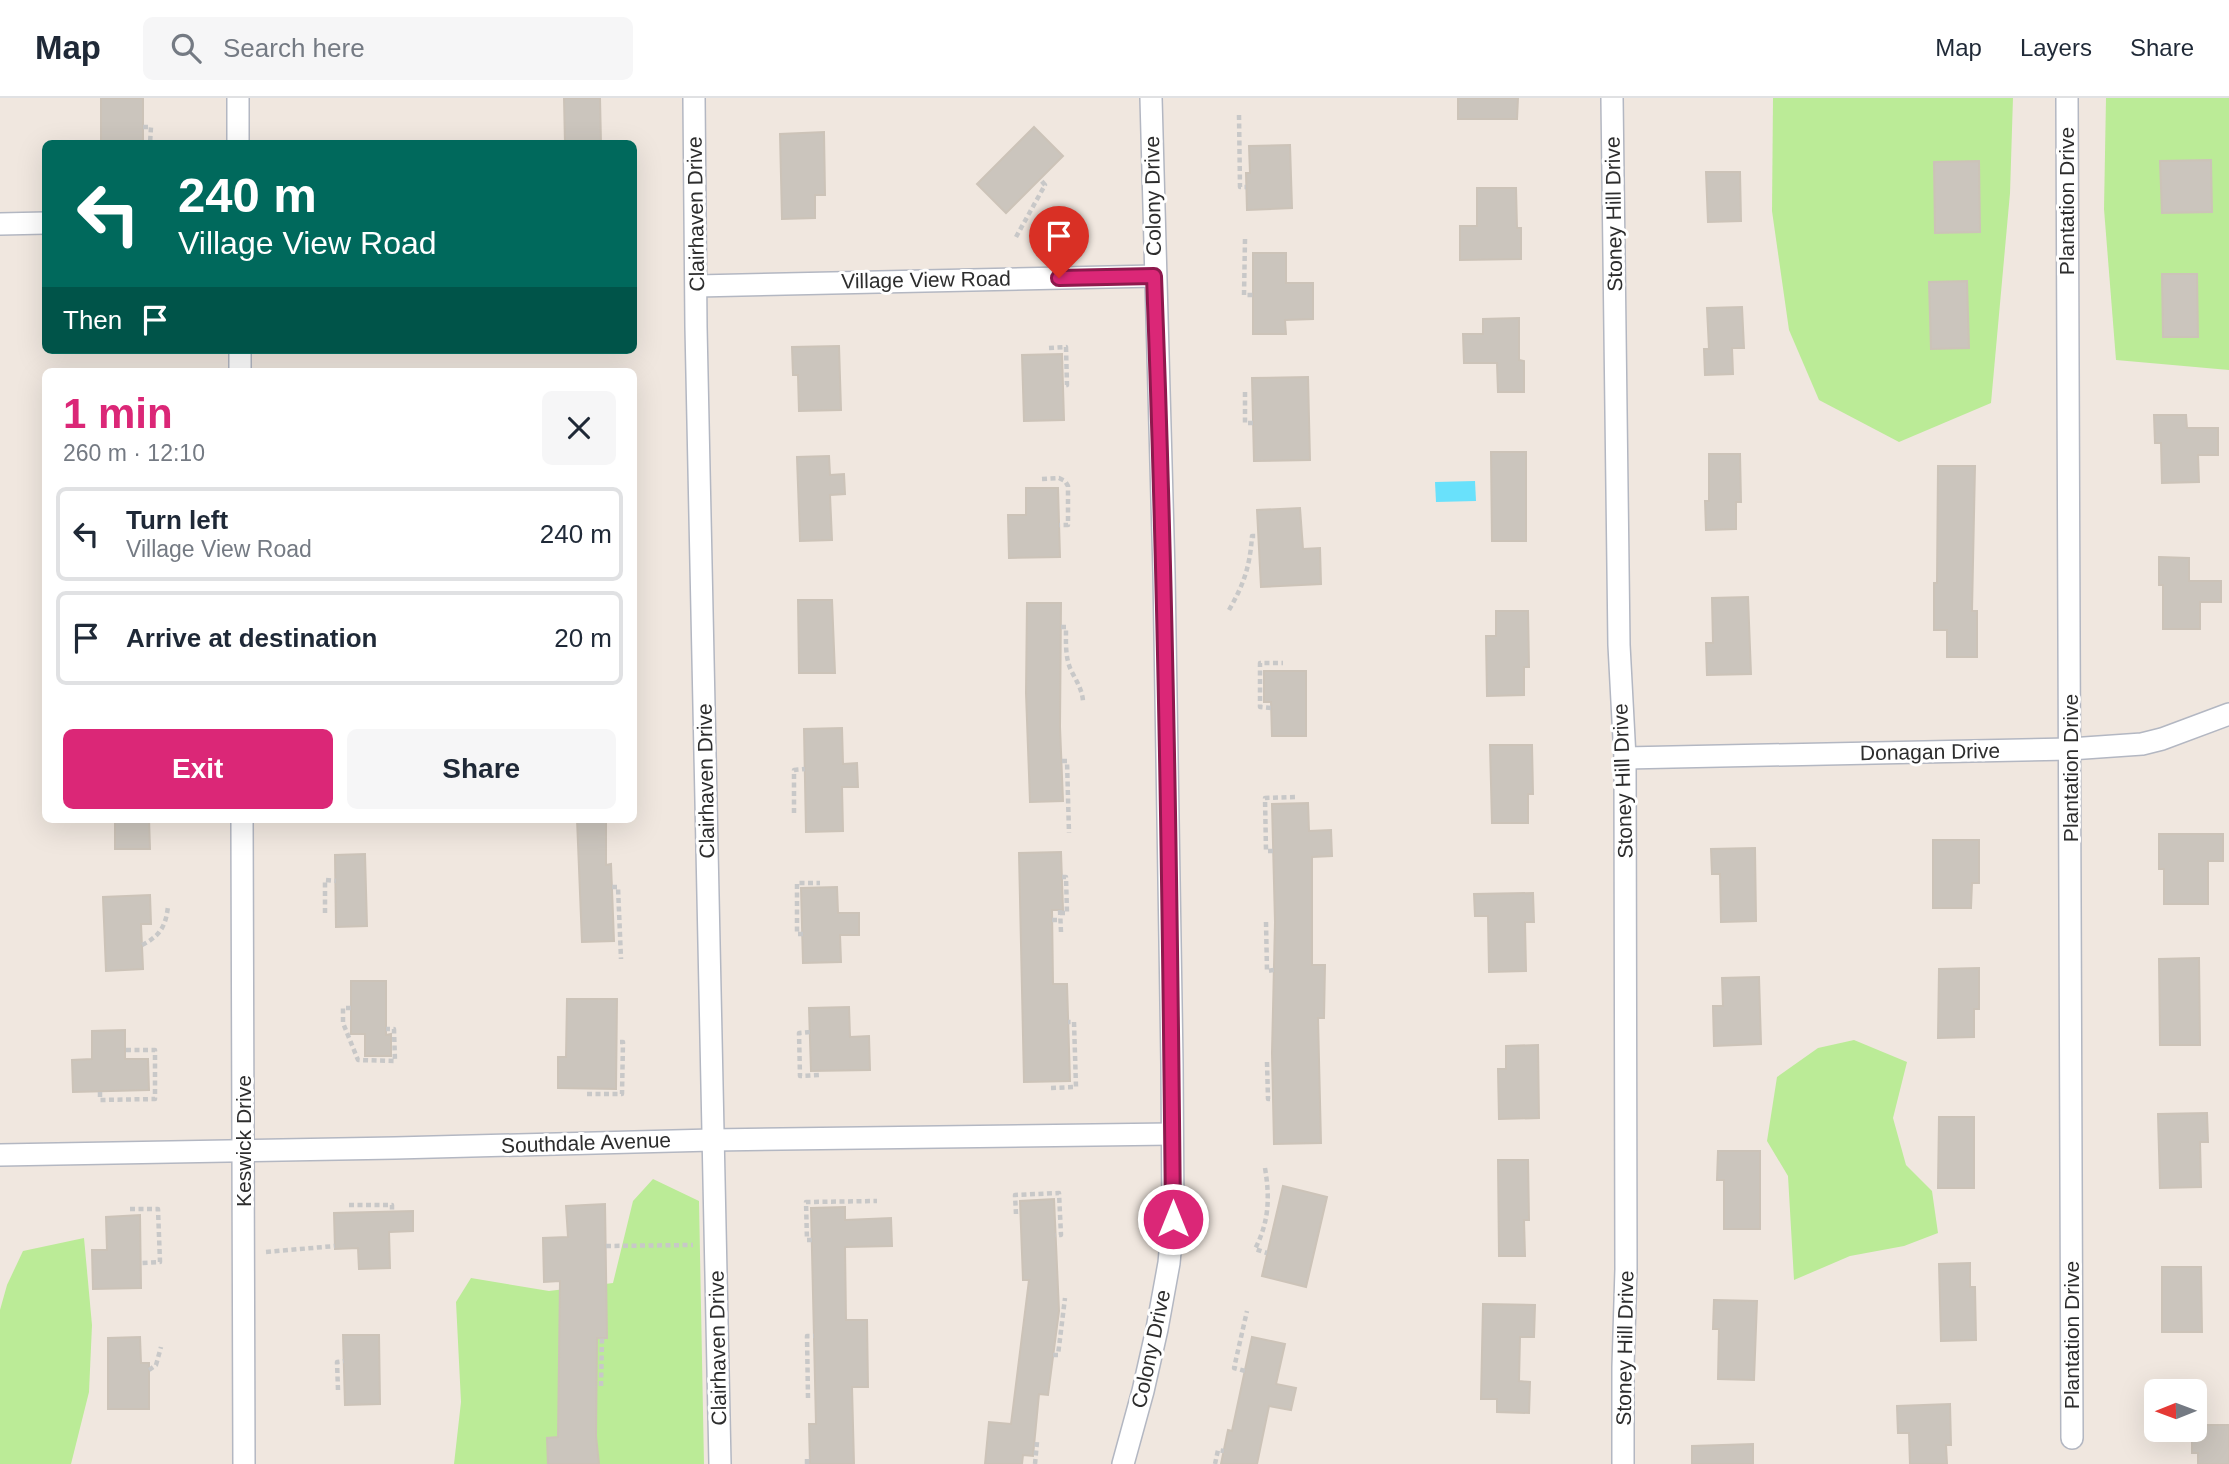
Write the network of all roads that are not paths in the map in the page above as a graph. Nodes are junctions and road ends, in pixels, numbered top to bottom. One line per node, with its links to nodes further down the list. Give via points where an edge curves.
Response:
1 (238, 98): 6 (street)
2 (694, 98): 10 (street, Clairhaven Drive)
3 (1151, 98): 9 (street, Colony Drive)
4 (1612, 98): 13 (street, Stoney Hill Drive, via 1619,646)
5 (2067, 98): 12 (street, Plantation Drive)
6 (238, 140)
7 (42, 223): 8 (street)
8 (0, 224)
9 (1154, 276): 10 (street, Village View Road); 15 (street, Colony Drive, via 1164,585)
10 (697, 286): 16 (street, Clairhaven Drive)
11 (2229, 714): 12 (street, Donagan Drive, via 2143,744)
12 (2070, 749): 13 (street, Donagan Drive); 19 (street, Plantation Drive)
13 (1625, 758): 23 (street, Stoney Hill Drive)
14 (242, 823): 17 (street, Keswick Drive)
15 (1172, 1134): 16 (street, Southdale Avenue); 22 (street, Colony Drive, via 1169,1263)
16 (712, 1140): 17 (street, Southdale Avenue); 21 (street, Clairhaven Drive)
17 (244, 1150): 18 (street, Southdale Avenue); 20 (street, Keswick Drive)
18 (0, 1155)
19 (2072, 1438)
20 (244, 1464)
21 (720, 1464)
22 (1123, 1464)
23 (1623, 1464)

